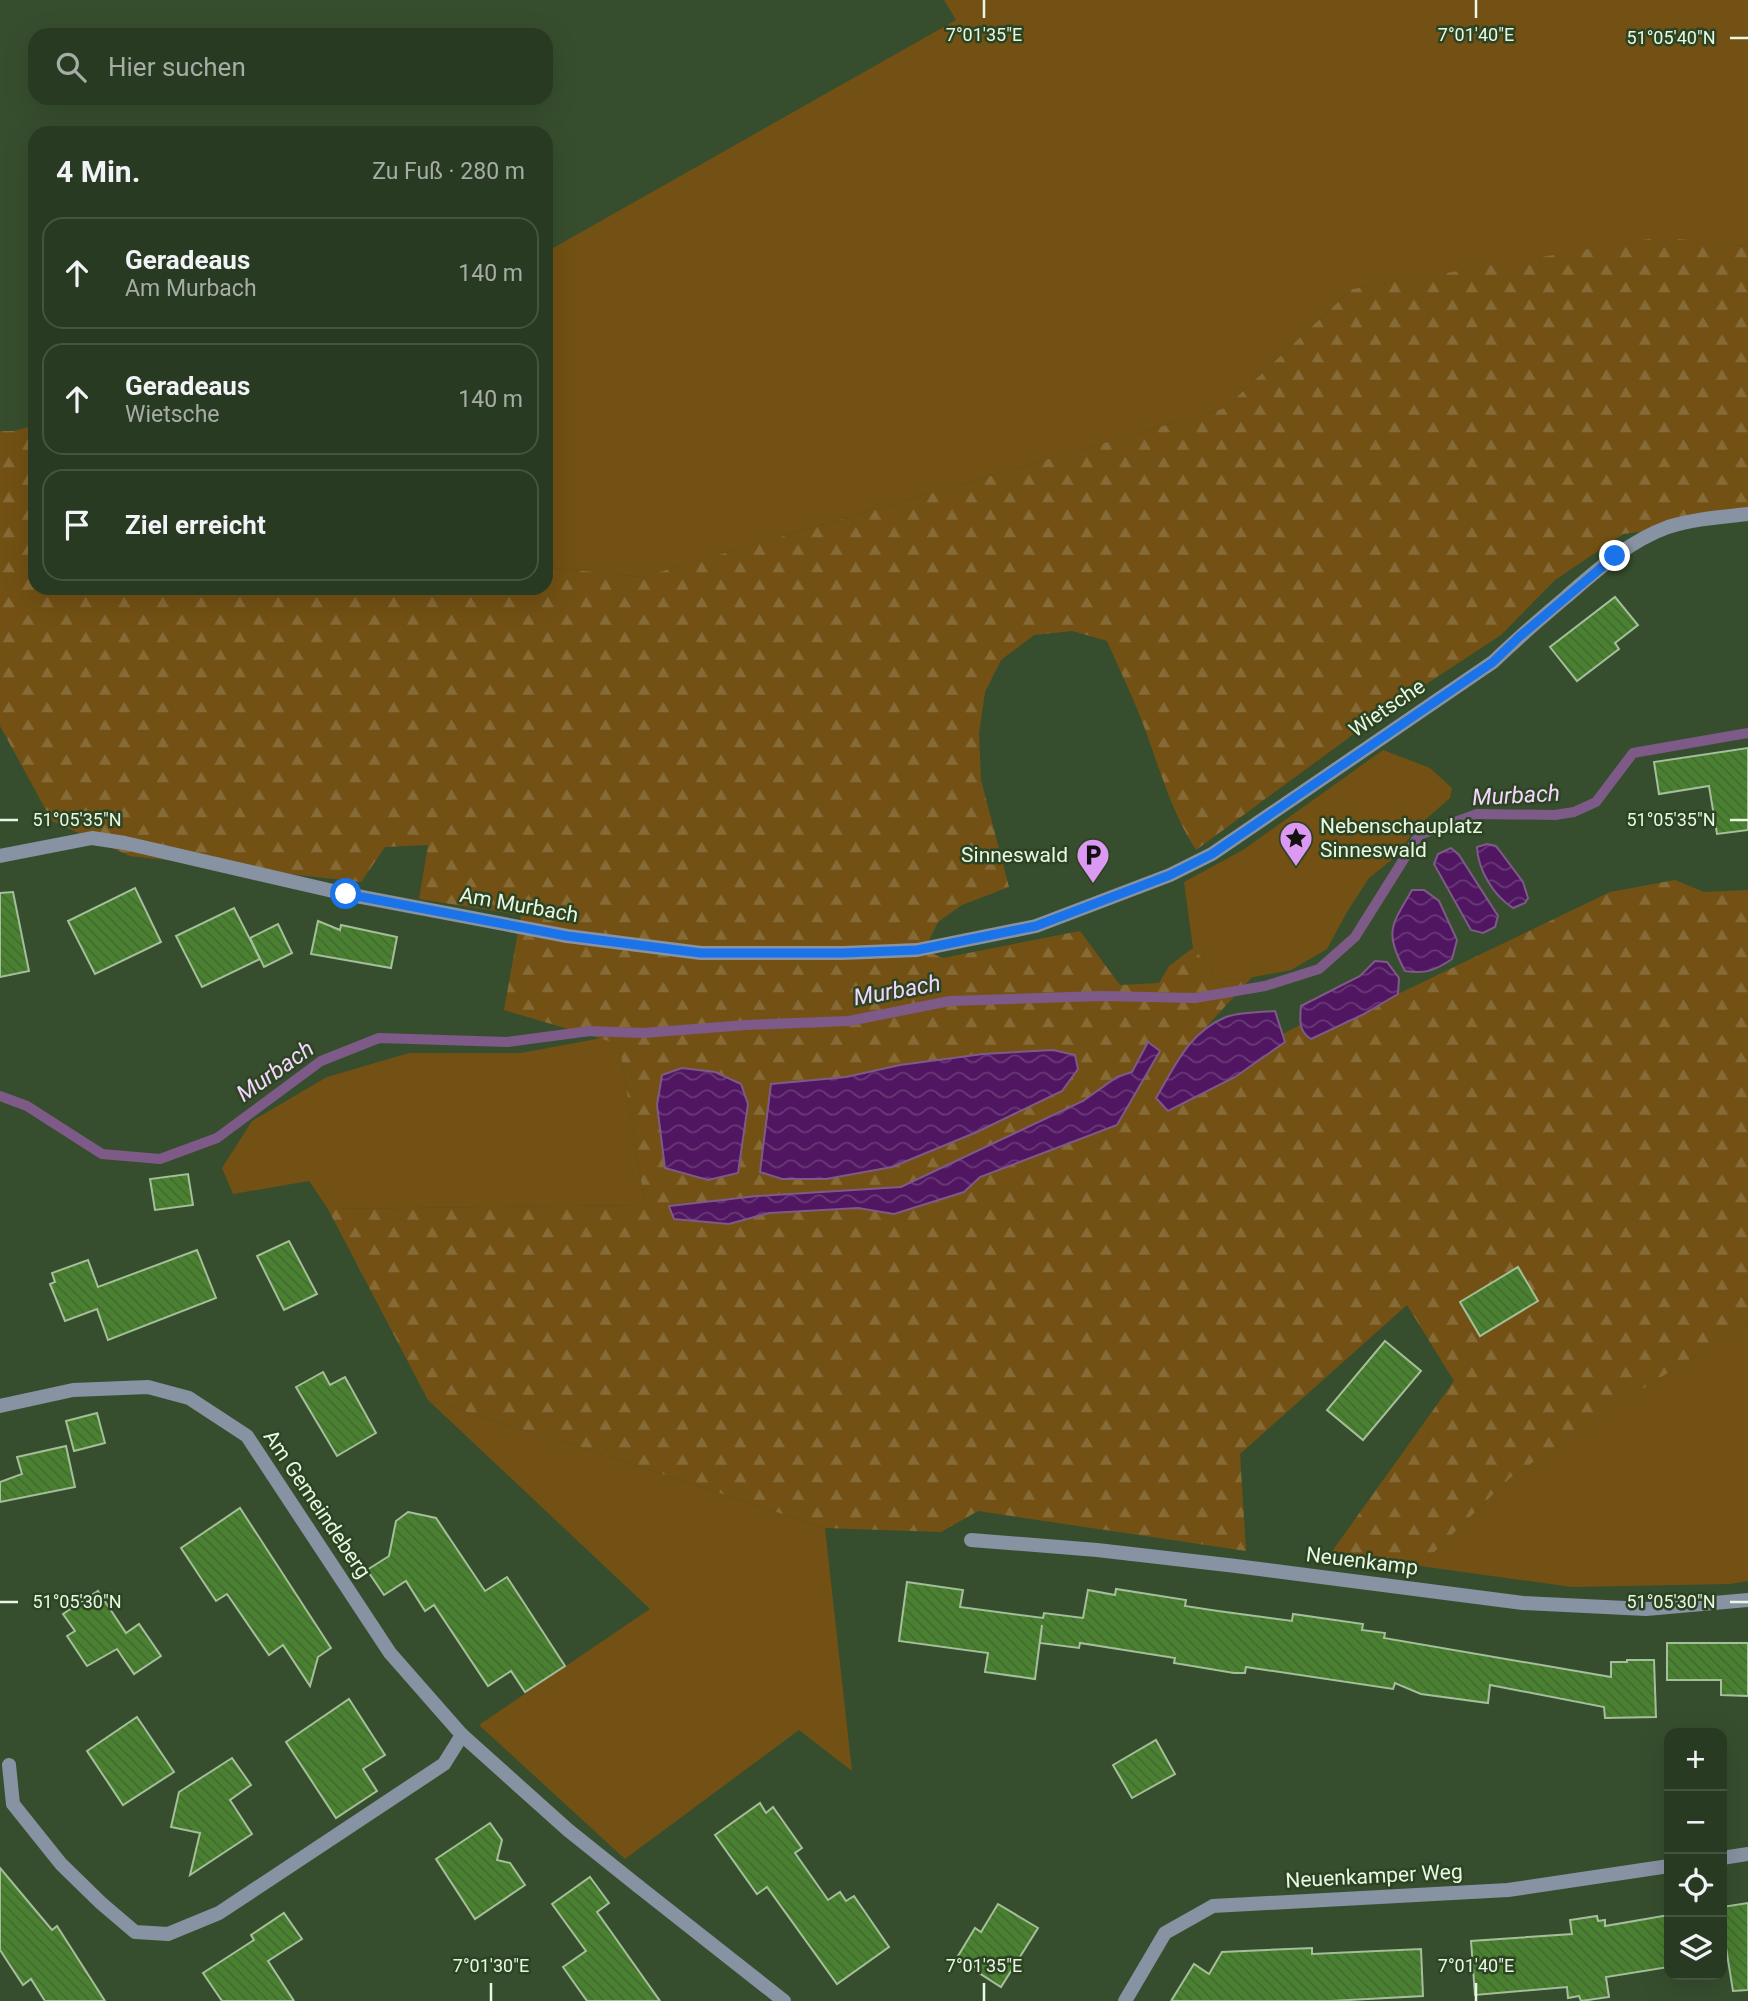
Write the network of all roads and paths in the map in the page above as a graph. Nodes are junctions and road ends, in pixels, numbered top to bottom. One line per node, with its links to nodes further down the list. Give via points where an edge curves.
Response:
1 (1748, 514): 3 (street, Wietsche, via 1703,519 1641,539 1581,584 1493,662 1212,854 1170,875)
2 (0, 856): 3 (street, Am Murbach, via 92,838 541,931 701,953 917,950)
3 (1036, 926)
4 (0, 1406): 7 (street, Am Gemeindeberg, via 73,1390 148,1387 189,1398 247,1436 390,1653)
5 (971, 1540): 6 (street, Neuenkamp, via 1097,1550 1523,1603 1646,1609)
6 (1748, 1600)
7 (462, 1735): 8 (street, via 444,1764 219,1913 168,1934 135,1933 61,1864 13,1804); 12 (street, Am Gemeindeberg, via 568,1830)
8 (9, 1765)
9 (1748, 1854): 10 (street)
10 (1727, 1857)
11 (1664, 1867): 13 (street, Neuenkamper Weg, via 1508,1890 1213,1906 1165,1933)
12 (784, 2001)
13 (1125, 2001)

